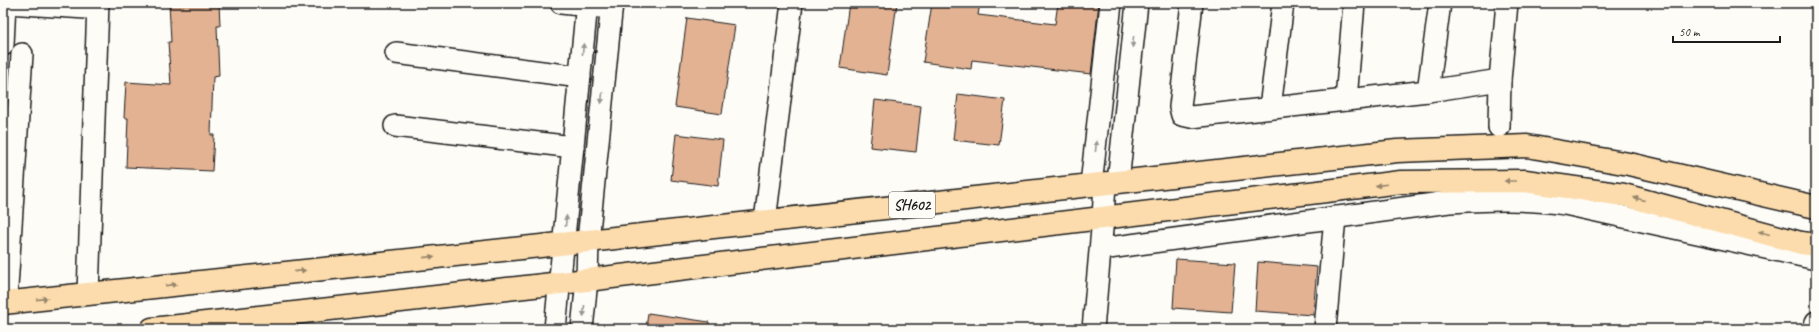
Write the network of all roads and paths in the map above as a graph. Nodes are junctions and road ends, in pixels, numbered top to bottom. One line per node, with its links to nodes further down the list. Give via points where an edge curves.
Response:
1 (6, 3): 13 (street); 14 (street)
2 (561, 3): 11 (street)
3 (792, 3): 29 (street)
4 (1111, 3): 25 (street, one-way to 4)
5 (1137, 3): 25 (street, one-way to 25)
6 (1192, 3): 21 (street, via 1180,107 1182,115 1192,117)
7 (1283, 3): 21 (street)
8 (1354, 3): 20 (street)
9 (1440, 3): 19 (street)
10 (1507, 3): 18 (street)
11 (587, 4): 12 (street); 17 (street, one-way to 11)
12 (612, 5): 30 (street, one-way to 30)
13 (92, 6): 37 (street)
14 (3, 45)
15 (396, 53): 17 (street)
16 (22, 54): 38 (street)
17 (580, 78): 24 (street)
18 (1500, 80): 19 (street); 23 (street)
19 (1428, 91): 20 (street)
20 (1346, 100): 21 (street)
21 (1270, 108)
22 (395, 126): 24 (street)
23 (1500, 127)
24 (574, 147): 31 (street, one-way to 24)
25 (1105, 183): 26 (main road, SH602, via 1397,151 1527,146 1629,164); 27 (street); 29 (main road, SH602)
26 (1816, 207)
27 (1104, 218): 32 (main road, SH602, one-way to 27, via 1624,195 1525,181 1402,182); 33 (street); 35 (main road, SH602)
28 (1335, 218): 33 (street); 34 (street, via 1449,202 1540,200); 45 (street)
29 (765, 221): 30 (main road, SH602)
30 (588, 241): 31 (main road, SH602); 35 (street)
31 (564, 243): 36 (street); 37 (main road, SH602, one-way to 31)
32 (1816, 245)
33 (1101, 249): 44 (street)
34 (1816, 259)
35 (587, 280): 36 (main road, SH602); 43 (street, one-way to 43)
36 (559, 283): 40 (main road, SH602); 42 (street)
37 (88, 294): 38 (main road, SH602, one-way to 37)
38 (5, 303)
39 (1816, 322): 46 (street)
40 (198, 327): 41 (main road, SH602)
41 (152, 329)
42 (555, 329)
43 (582, 329)
44 (1093, 329)
45 (1325, 329)
46 (1814, 329)

